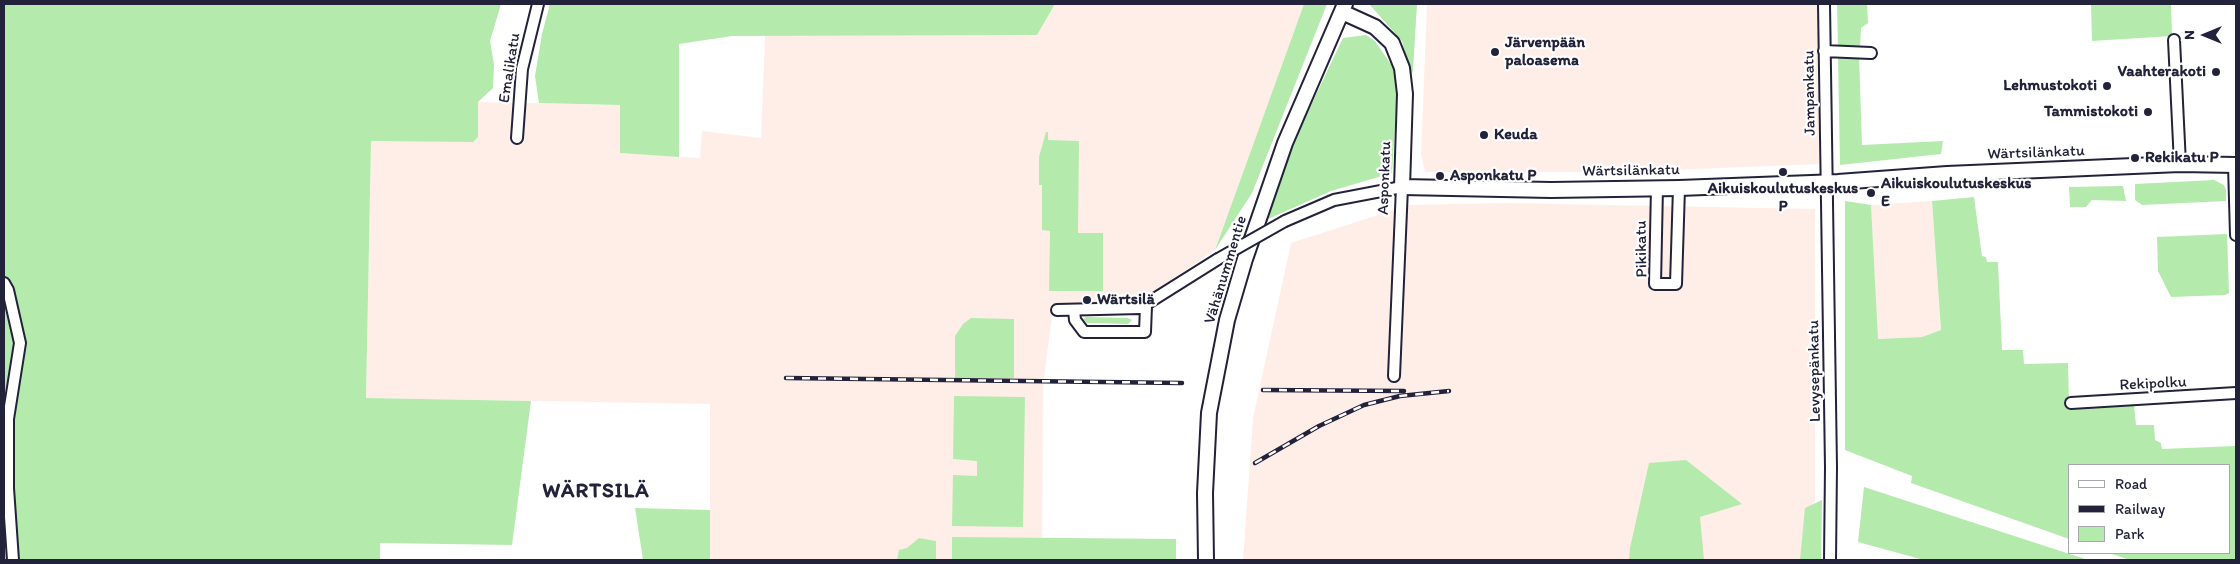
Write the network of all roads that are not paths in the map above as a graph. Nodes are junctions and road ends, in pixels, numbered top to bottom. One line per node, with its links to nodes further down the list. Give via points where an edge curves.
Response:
1 (538, 4): 7 (street, Emalikatu, via 522,69)
2 (1824, 4): 5 (street, Jampankatu)
3 (1343, 8): 11 (street, Asponkatu, via 1375,27 1392,43 1402,68 1405,94); 23 (street, Vähänummentie, via 1285,143 1227,320 1210,413 1205,493)
4 (2174, 40): 8 (street)
5 (1824, 51): 6 (street); 10 (street, Jampankatu)
6 (1871, 53)
7 (516, 138)
8 (2180, 164): 9 (street, Wärtsilänkatu); 10 (street, Wärtsilänkatu)
9 (2235, 165): 14 (street)
10 (1827, 182): 13 (street, Wärtsilänkatu); 24 (street, Levysepänkatu)
11 (1402, 187): 12 (street, Wärtsilänkatu, via 1551,190); 16 (street, Wärtsilänkatu, bridge, via 1334,200 1285,221 1218,259); 19 (street, Asponkatu)
12 (1657, 187): 13 (street, Wärtsilänkatu); 13 (street, Pikikatu, via 1655,284 1676,284)
13 (1679, 188)
14 (2236, 235)
15 (4, 282): 22 (street, via 20,343 8,419)
16 (1146, 306): 18 (street, Wärtsilänkatu); 18 (street, via 1145,332 1084,332 1075,320)
17 (1057, 310): 18 (street, Wärtsilänkatu)
18 (1074, 310)
19 (1394, 376)
20 (2236, 393): 21 (street, Rekipolku)
21 (2071, 403)
22 (13, 560)
23 (1206, 560)
24 (1830, 560)

